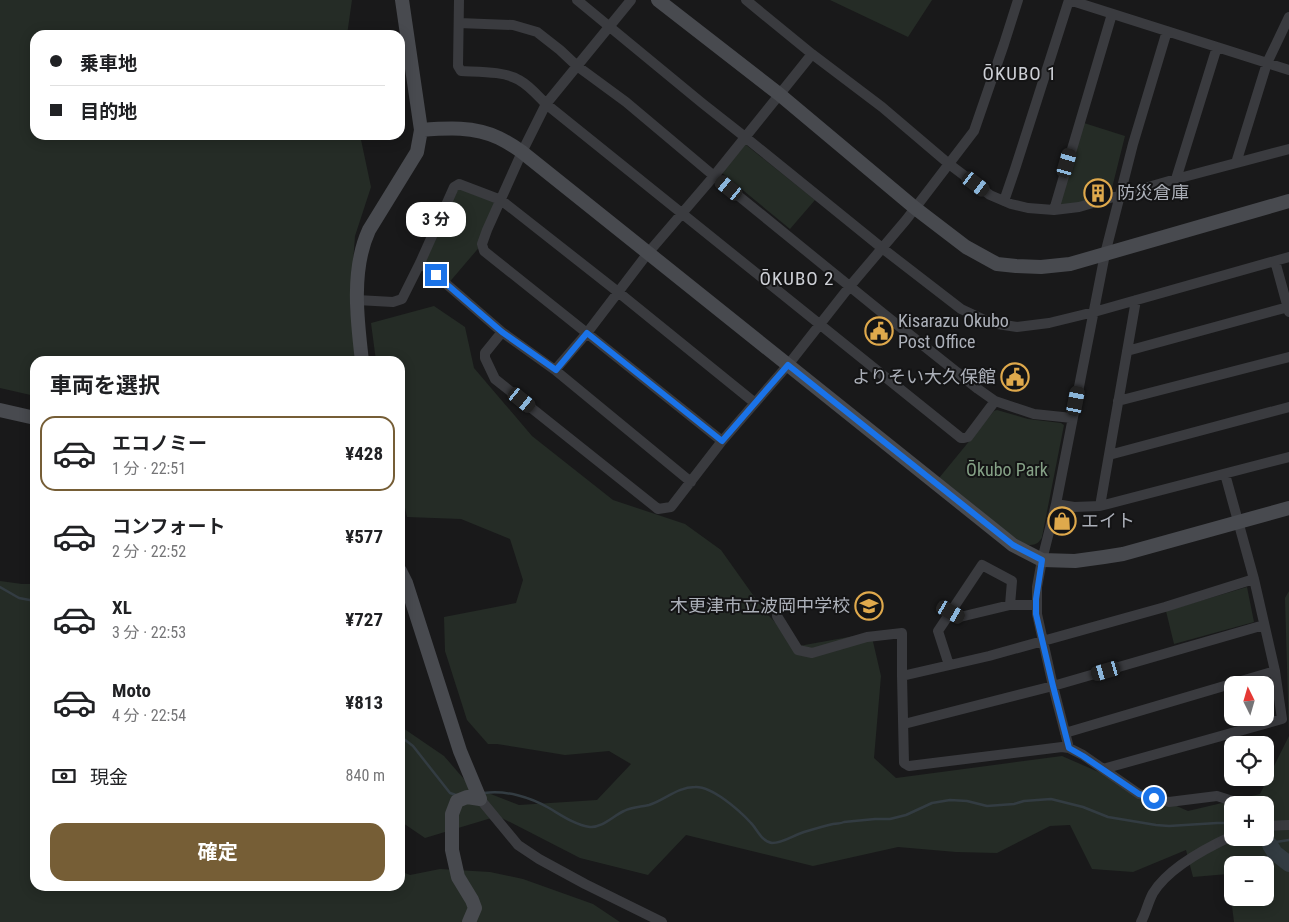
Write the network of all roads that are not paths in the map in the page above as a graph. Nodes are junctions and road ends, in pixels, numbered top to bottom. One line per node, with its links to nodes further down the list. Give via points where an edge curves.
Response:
1 (402, 0): 21 (street)
2 (459, 0): 11 (street)
3 (577, 0): 12 (street)
4 (631, 0): 12 (street)
5 (658, 0): 19 (street)
6 (746, 0): 15 (street)
7 (1018, 0): 26 (street, via 974,131)
8 (1069, 0): 9 (street); 31 (street)
9 (1112, 14): 13 (street); 34 (street)
10 (1289, 17): 16 (street)
11 (459, 23): 17 (street, via 513,24 537,32); 20 (street, via 458,66 461,71 520,80)
12 (609, 27): 17 (street); 22 (street)
13 (1168, 31): 14 (street); 29 (street)
14 (1217, 47): 16 (street); 28 (street)
15 (812, 54): 19 (street); 26 (street)
16 (1267, 63): 18 (street); 25 (street)
17 (578, 66): 20 (street); 27 (street)
18 (1289, 70)
19 (779, 94): 22 (street); 33 (street)
20 (546, 104): 24 (street); 35 (street)
21 (421, 130): 24 (street, via 450,127 473,130 498,137); 44 (street, via 417,152 363,243)
22 (745, 136): 27 (street); 36 (street)
23 (1289, 149): 25 (street)
24 (522, 152): 30 (street); 37 (street)
25 (1236, 163): 28 (street)
26 (949, 164): 31 (street, via 990,195); 33 (street)
27 (714, 176): 35 (street); 42 (street)
28 (1176, 179): 29 (street)
29 (1119, 196): 34 (street); 38 (street)
30 (501, 200): 41 (street, via 459,184 454,187); 43 (street); 50 (street, via 482,244 484,251)
31 (1004, 201): 34 (street, via 1028,208)
32 (1289, 201): 38 (street)
33 (915, 208): 36 (street); 38 (street, via 966,247 997,264 1041,267 1070,264)
34 (1054, 210)
35 (682, 213): 37 (street); 48 (street)
36 (882, 248): 42 (street); 47 (street, via 960,309 991,323 1017,328)
37 (648, 253): 43 (street); 54 (street)
38 (1105, 254): 47 (street)
39 (1289, 257): 40 (street)
40 (1275, 261): 45 (street); 46 (street)
41 (420, 263): 44 (street, via 402,299 393,302); 49 (street)
42 (850, 286): 48 (street); 56 (street, via 978,390)
43 (618, 292): 50 (street); 58 (street)
44 (357, 300): 52 (street)
45 (1136, 300): 47 (street); 51 (street)
46 (1288, 310): 51 (street)
47 (1094, 312): 62 (street)
48 (820, 324): 54 (street); 56 (street, via 961,438 968,437)
49 (502, 332): 55 (street); 67 (street, via 485,353 495,379 658,508 671,507)
50 (587, 333): 55 (street); 63 (street)
51 (1127, 351): 57 (street)
52 (361, 356)
53 (1289, 358): 57 (street)
54 (788, 365): 58 (street); 72 (street, via 1013,545)
55 (556, 370): 67 (street)
56 (995, 400): 62 (street, via 1034,414)
57 (1118, 401): 64 (street)
58 (755, 403): 63 (street)
59 (1289, 408): 64 (street)
60 (0, 410): 61 (street)
61 (30, 417)
62 (1072, 418): 68 (street)
63 (722, 441): 67 (street)
64 (1109, 455): 69 (street)
65 (1289, 456): 66 (street)
66 (1225, 474): 69 (street); 71 (street)
67 (691, 482)
68 (1056, 504): 69 (street); 72 (street)
69 (1100, 506)
70 (1289, 508): 71 (street)
71 (1238, 522): 72 (street, via 1123,554 1075,561); 73 (street)
72 (1042, 560): 76 (street)
73 (1254, 579): 79 (street); 80 (street)
74 (405, 581): 90 (street, via 460,751)
75 (1010, 605): 76 (street); 77 (street, via 960,617); 77 (street, via 1012,581 982,564)
76 (1036, 605): 80 (street)
77 (951, 612): 81 (street, via 938,631)
78 (777, 616): 83 (street, via 798,650 812,654 867,637 902,633)
79 (1264, 625): 82 (street); 84 (street)
80 (1042, 641): 81 (street); 84 (street)
81 (949, 665): 83 (street)
82 (1275, 671): 86 (street); 88 (street, via 1282,719)
83 (902, 676): 85 (street)
84 (1053, 686): 85 (street); 86 (street)
85 (904, 724): 87 (street, via 904,763 909,766)
86 (1065, 733): 87 (street)
87 (1069, 748): 88 (street)
88 (1103, 769): 89 (street, via 1139,794 1169,802 1217,796)
89 (1224, 798)
90 (480, 799): 94 (street, via 467,797 457,801 452,814 452,850 458,877 475,908); 95 (street, via 518,845)
91 (1274, 824): 92 (street)
92 (1289, 825)
93 (1224, 840): 96 (street, via 1170,873 1153,893)
94 (469, 922)
95 (662, 922)
96 (1141, 922)

